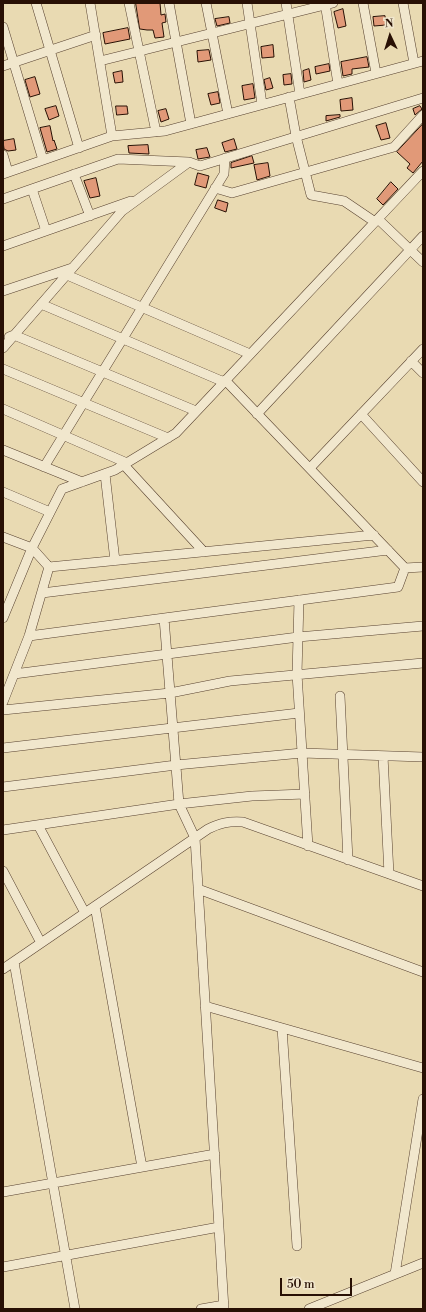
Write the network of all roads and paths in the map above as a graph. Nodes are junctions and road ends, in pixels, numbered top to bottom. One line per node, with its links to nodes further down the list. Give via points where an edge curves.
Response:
1 (36, 3): 17 (street)
2 (90, 3): 15 (street)
3 (129, 3): 18 (street)
4 (169, 3): 16 (street)
5 (206, 3): 14 (street)
6 (247, 3): 12 (street)
7 (286, 3): 11 (street)
8 (363, 3): 23 (street)
9 (403, 3): 20 (street)
10 (328, 4): 11 (street); 24 (street)
11 (288, 14): 12 (street); 25 (street)
12 (250, 24): 14 (street); 28 (street)
13 (3, 27): 21 (street)
14 (212, 33): 16 (street); 29 (street)
15 (96, 35): 17 (street); 19 (street)
16 (176, 42): 18 (street); 31 (street)
17 (50, 51): 21 (street); 35 (street)
18 (139, 51): 19 (street); 32 (street)
19 (100, 61): 33 (street)
20 (419, 62): 23 (street)
21 (13, 63): 22 (street); 38 (street)
22 (3, 66)
23 (376, 73): 24 (street)
24 (338, 84): 25 (street)
25 (300, 94): 26 (street)
26 (289, 97): 28 (street); 34 (street)
27 (423, 98): 34 (street)
28 (262, 104): 29 (street)
29 (228, 114): 31 (street)
30 (423, 115): 42 (street, via 394,147)
31 (191, 124): 32 (street)
32 (156, 132): 33 (street)
33 (112, 136): 35 (street)
34 (296, 136): 37 (street); 42 (street)
35 (79, 148): 38 (street)
36 (3, 155): 41 (street)
37 (225, 158): 39 (street, via 200,166); 44 (street, via 224,174)
38 (43, 160): 41 (street)
39 (189, 162): 43 (street, via 118,159); 46 (street)
40 (423, 171): 49 (street)
41 (6, 173)
42 (306, 173): 44 (street, via 232,193); 49 (street, via 311,195 344,201)
43 (74, 174): 45 (street); 48 (street)
44 (215, 188): 59 (street)
45 (32, 189): 47 (street); 50 (street)
46 (140, 198): 48 (street); 55 (street, via 122,211)
47 (3, 199)
48 (90, 216): 50 (street)
49 (376, 220): 53 (street); 65 (street)
50 (46, 231): 52 (street)
51 (423, 236): 53 (street)
52 (3, 246)
53 (410, 250): 54 (street); 74 (street)
54 (423, 262)
55 (73, 267): 56 (street); 57 (street)
56 (67, 275): 58 (street); 59 (street)
57 (3, 291)
58 (42, 304): 60 (street); 62 (street)
59 (142, 307): 62 (street); 65 (street)
60 (14, 335): 61 (street); 63 (street); 68 (street)
61 (3, 339)
62 (123, 339): 68 (street); 70 (street)
63 (3, 348)
64 (423, 349): 66 (street)
65 (250, 354): 70 (street)
66 (412, 362): 69 (street); 75 (street)
67 (3, 369): 71 (street)
68 (102, 372): 71 (street); 73 (street)
69 (423, 373)
70 (224, 381): 73 (street); 74 (street)
71 (84, 402): 76 (street); 77 (street)
72 (3, 409): 76 (street)
73 (196, 411): 77 (street)
74 (257, 414): 81 (street)
75 (361, 414): 81 (street); 84 (street)
76 (63, 435): 79 (street); 80 (street)
77 (168, 438): 79 (street)
78 (3, 450): 80 (street)
79 (126, 464): 82 (street); 91 (street)
80 (44, 467): 83 (street)
81 (310, 468): 87 (street)
82 (105, 474): 83 (street); 92 (street)
83 (82, 482): 86 (street, via 62,489)
84 (423, 482)
85 (3, 492): 86 (street)
86 (50, 512): 89 (street)
87 (374, 535): 90 (street); 91 (street)
88 (3, 537): 89 (street)
89 (32, 548): 93 (street); 98 (street)
90 (388, 550): 95 (street); 96 (street)
91 (204, 552): 92 (street)
92 (114, 560): 93 (street)
93 (49, 567): 96 (street)
94 (423, 567): 95 (street)
95 (405, 568): 97 (street, via 398,587)
96 (42, 592): 102 (street)
97 (298, 600): 100 (street); 103 (street)
98 (4, 610): 99 (street)
99 (3, 618)
100 (164, 618): 102 (street); 104 (street)
101 (423, 626): 103 (street)
102 (29, 636): 106 (street)
103 (298, 637): 104 (street); 107 (street)
104 (167, 655): 106 (street); 109 (street)
105 (423, 663): 107 (street)
106 (14, 674): 108 (street)
107 (297, 674): 109 (street, via 230,681); 113 (street)
108 (6, 684): 111 (street)
109 (170, 693): 112 (street); 114 (street)
110 (340, 696): 117 (street)
111 (3, 702)
112 (3, 710)
113 (299, 713): 114 (street); 116 (street)
114 (173, 728): 115 (street); 120 (street)
115 (3, 748)
116 (302, 753): 117 (street); 120 (street); 122 (street)
117 (342, 755): 118 (street); 128 (street)
118 (383, 756): 119 (street); 130 (street)
119 (423, 757)
120 (176, 765): 121 (street); 123 (street)
121 (3, 787)
122 (305, 794): 123 (street, via 252,796); 127 (street)
123 (179, 804): 124 (street); 126 (street)
124 (38, 825): 125 (street); 134 (street)
125 (3, 830)
126 (195, 838): 127 (street, via 208,829 232,821 243,822); 132 (street); 133 (street)
127 (308, 846): 128 (street)
128 (348, 860): 130 (street)
129 (3, 871): 135 (street)
130 (389, 874): 131 (street)
131 (423, 886)
132 (198, 889): 138 (street); 139 (street)
133 (95, 906): 134 (street); 144 (street)
134 (85, 913): 135 (street)
135 (41, 944): 136 (street)
136 (14, 962): 137 (street); 145 (street)
137 (3, 969)
138 (423, 972)
139 (206, 1006): 140 (street); 143 (street)
140 (282, 1028): 141 (street); 148 (street)
141 (423, 1068)
142 (423, 1099): 152 (street)
143 (215, 1154): 144 (street); 147 (street)
144 (142, 1167): 145 (street)
145 (53, 1183): 146 (street); 149 (street)
146 (3, 1192)
147 (219, 1227): 149 (street); 153 (street)
148 (297, 1246)
149 (66, 1255): 151 (street); 154 (street)
150 (423, 1263): 152 (street)
151 (3, 1267)
152 (395, 1274): 156 (street)
153 (224, 1307): 155 (street)
154 (75, 1309)
155 (201, 1309)
156 (309, 1309)

